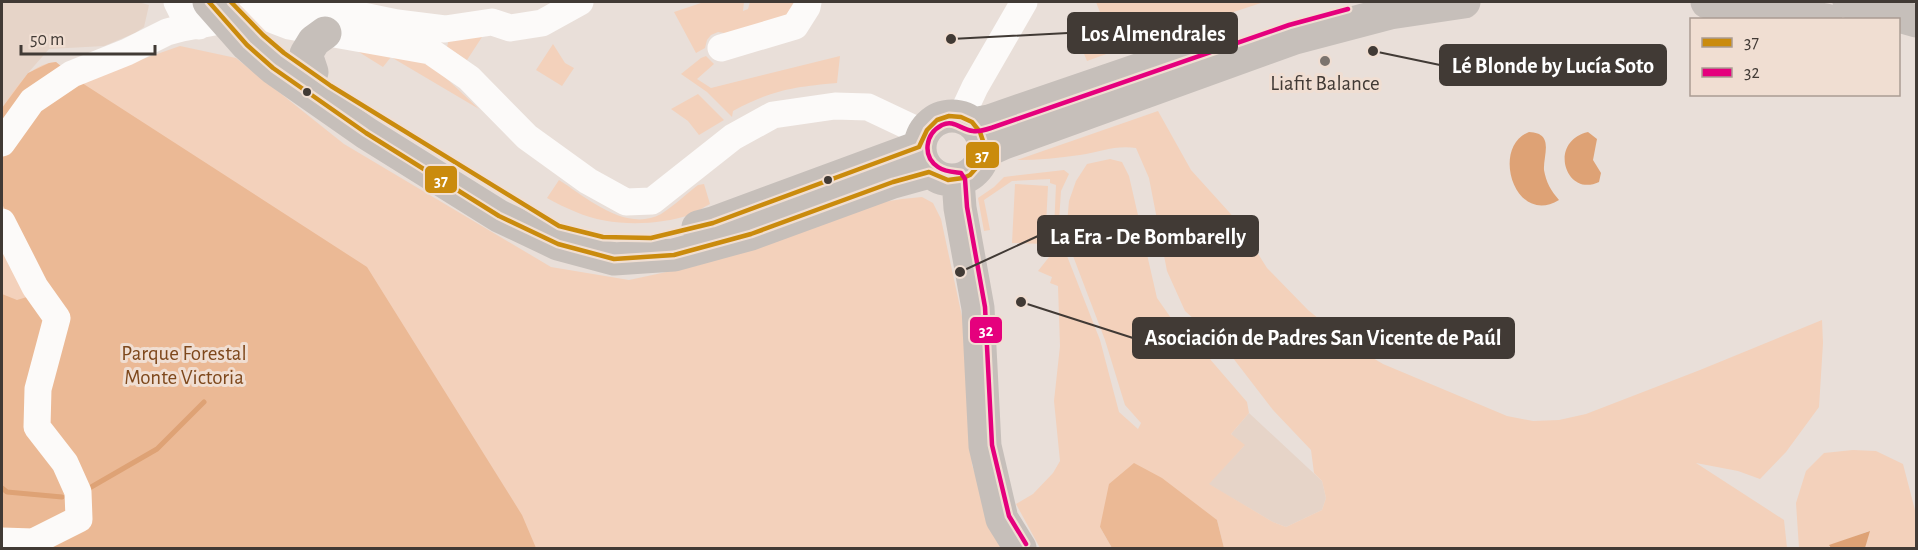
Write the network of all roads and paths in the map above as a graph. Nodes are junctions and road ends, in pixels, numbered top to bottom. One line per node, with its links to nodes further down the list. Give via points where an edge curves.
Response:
1 (177, 2): 11 (street, via 183,14)
2 (580, 2): 10 (street, via 542,23 510,28)
3 (808, 2): 17 (street, via 795,26)
4 (1024, 2): 19 (street, via 986,68)
5 (1346, 2): 19 (main road, via 1287,18 989,121)
6 (1464, 2): 19 (main road, via 1390,13 1295,38 1015,139)
7 (1707, 2): 12 (main road)
8 (1849, 2): 13 (main road)
9 (384, 11): 10 (street, via 445,29); 11 (street, via 285,6)
10 (495, 12)
11 (227, 13): 14 (street); 18 (main road); 20 (street, via 167,32 72,74 32,101); 21 (main road, via 247,45 273,68 366,133 499,216 558,244 614,259 674,255 752,234 893,182)
12 (1815, 18)
13 (1917, 21)
14 (325, 33): 18 (main road, via 314,40 306,54); 21 (street, via 430,51 469,78 527,137 588,181 626,202 652,201 733,137 773,115 835,106 868,107)
15 (1900, 37): 16 (main road)
16 (1917, 43)
17 (721, 48)
18 (312, 72): 21 (main road, via 559,226 603,237 651,238)
19 (973, 131): 21 (main road, via 951,115 933,121); 21 (main road, via 981,163 971,174)
20 (2, 143)
21 (932, 158): 24 (main road, via 960,208 978,308 986,446 1002,519)
22 (2, 222): 23 (street, via 35,287 57,318 38,389 37,427 65,463 78,492 79,519 33,542)
23 (2, 541)
24 (1020, 549)

